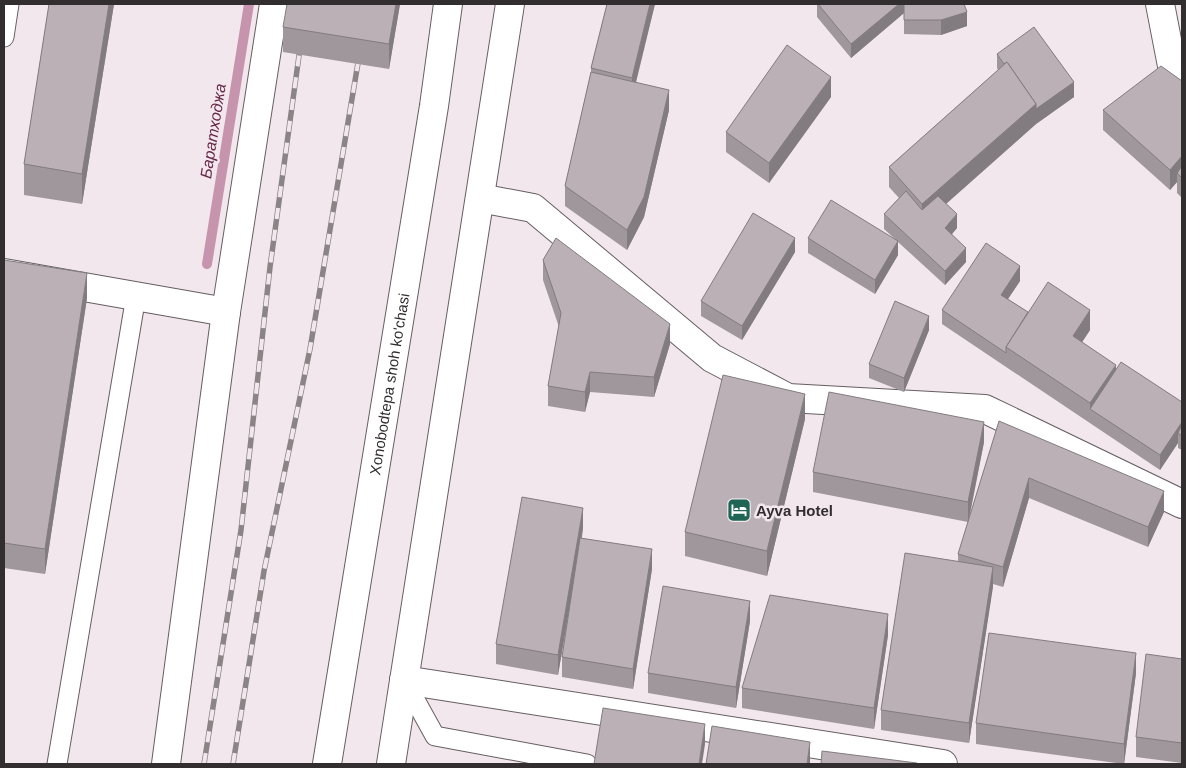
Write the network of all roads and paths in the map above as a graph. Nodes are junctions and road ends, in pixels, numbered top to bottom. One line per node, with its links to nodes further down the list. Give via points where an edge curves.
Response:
1 (9, 4): 6 (lane)
2 (274, 4): 11 (main road)
3 (448, 4): 16 (main road, Xonobodtepa shoh ko'chasi)
4 (510, 4): 8 (main road)
5 (1160, 4): 7 (main road, via 1173,70)
6 (4, 37)
7 (1182, 81)
8 (480, 198): 12 (main road, via 533,208 712,358 788,398 985,409); 13 (main road)
9 (4, 273): 10 (main road)
10 (136, 296): 11 (main road); 14 (lane)
11 (216, 310): 15 (main road)
12 (1182, 504)
13 (404, 680): 17 (main road); 18 (lane, via 435,736); 19 (main road)
14 (57, 764)
15 (166, 764)
16 (327, 764)
17 (391, 764)
18 (587, 764)
19 (944, 764)

